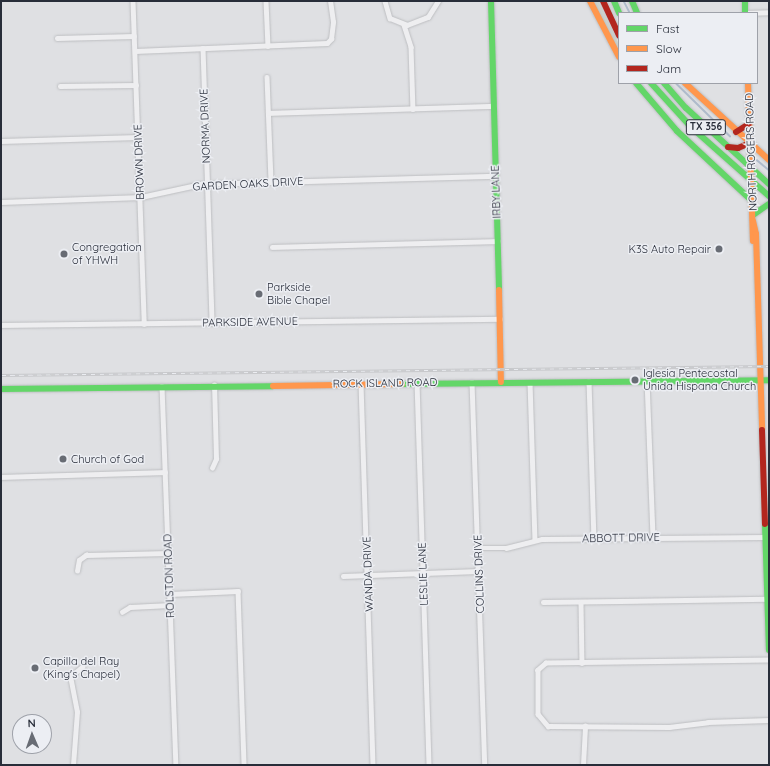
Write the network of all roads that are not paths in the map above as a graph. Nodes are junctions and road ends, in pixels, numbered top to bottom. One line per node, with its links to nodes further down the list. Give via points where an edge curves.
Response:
1 (133, 1): 19 (street, BROWN DRIVE)
2 (266, 1): 21 (street)
3 (330, 1): 21 (street, via 333,22 329,41 324,44)
4 (385, 1): 17 (street, via 390,18)
5 (438, 1): 17 (street, via 431,14 424,20)
6 (490, 1): 33 (street, IRBY LANE)
7 (590, 1): 24 (street)
8 (603, 1): 18 (street)
9 (614, 1): 12 (street)
10 (632, 1): 13 (street)
11 (745, 1): 14 (street)
12 (619, 12)
13 (637, 12)
14 (745, 12)
15 (758, 12): 16 (street)
16 (769, 12)
17 (404, 25): 34 (street, via 411,52)
18 (618, 33)
19 (134, 36): 20 (street); 23 (street, BROWN DRIVE)
20 (57, 38)
21 (268, 46): 22 (street)
22 (203, 48): 23 (street); 47 (street, NORMA DRIVE)
23 (135, 51): 31 (street, BROWN DRIVE)
24 (618, 55)
25 (267, 77): 35 (street)
26 (637, 84): 51 (street, via 677,131)
27 (652, 84): 45 (street, TX 356, via 691,127)
28 (665, 84): 41 (street, TX 356, via 686,108)
29 (686, 84): 37 (street)
30 (748, 84): 36 (street, NORTH ROGERS ROAD)
31 (136, 85): 32 (street); 38 (street, BROWN DRIVE)
32 (60, 86)
33 (494, 106): 34 (street); 44 (street, IRBY LANE)
34 (413, 109): 35 (street)
35 (268, 113): 46 (street)
36 (749, 124): 37 (street); 40 (street, NORTH ROGERS ROAD)
37 (736, 132): 40 (street)
38 (138, 137): 39 (street); 50 (street, BROWN DRIVE)
39 (1, 141)
40 (750, 143): 41 (street, via 738,148); 42 (street); 43 (street, NORTH ROGERS ROAD)
41 (728, 146): 43 (street, TX 356)
42 (769, 160)
43 (751, 168): 45 (street, NORTH ROGERS ROAD); 48 (street, TX 356)
44 (496, 176): 46 (street, GARDEN OAKS DRIVE); 55 (street, IRBY LANE)
45 (752, 181): 49 (street, TX 356); 51 (street, NORTH ROGERS ROAD)
46 (271, 182): 47 (street, GARDEN OAKS DRIVE)
47 (207, 184): 50 (street, GARDEN OAKS DRIVE); 58 (street, NORMA DRIVE)
48 (769, 184)
49 (769, 196)
50 (141, 197): 52 (street, GARDEN OAKS DRIVE); 59 (street, BROWN DRIVE)
51 (752, 201): 54 (street, NORTH ROGERS ROAD)
52 (1, 202)
53 (769, 204): 54 (street)
54 (753, 218): 62 (street, NORTH ROGERS ROAD, via 751,232 754,243)
55 (498, 241): 56 (street); 57 (street, IRBY LANE)
56 (272, 248)
57 (500, 319): 58 (street, PARKSIDE AVENUE); 67 (street, IRBY LANE)
58 (212, 323): 59 (street, PARKSIDE AVENUE)
59 (144, 324): 60 (street, PARKSIDE AVENUE)
60 (1, 325)
61 (647, 380): 62 (street, ROCK ISLAND ROAD); 64 (street, ROCK ISLAND ROAD); 78 (street)
62 (760, 380): 63 (street, ROCK ISLAND ROAD); 76 (street, NORTH ROGERS ROAD)
63 (769, 380)
64 (589, 381): 68 (street, ROCK ISLAND ROAD); 79 (street)
65 (417, 382): 66 (street, ROCK ISLAND ROAD); 69 (street, ROCK ISLAND ROAD); 85 (street, LESLIE LANE)
66 (472, 382): 67 (street, ROCK ISLAND ROAD); 81 (street, COLLINS DRIVE)
67 (501, 382): 68 (street, ROCK ISLAND ROAD)
68 (530, 382): 80 (street)
69 (361, 384): 70 (street, ROCK ISLAND ROAD); 87 (street, WANDA DRIVE)
70 (214, 385): 71 (street, ROCK ISLAND ROAD); 73 (street, via 216,459)
71 (162, 386): 72 (street, ROCK ISLAND ROAD); 74 (street, ROLSTON ROAD)
72 (1, 389)
73 (212, 468)
74 (165, 472): 75 (street); 82 (street, ROLSTON ROAD)
75 (1, 477)
76 (767, 515): 77 (street, NORTH ROGERS ROAD)
77 (765, 537): 78 (street, ABBOTT DRIVE); 86 (street, NORTH ROGERS ROAD)
78 (653, 538): 79 (street, ABBOTT DRIVE)
79 (594, 539): 80 (street, ABBOTT DRIVE)
80 (535, 540): 81 (street, ABBOTT DRIVE, via 509,547)
81 (478, 548): 84 (street, COLLINS DRIVE)
82 (168, 553): 83 (street, via 86,555 79,560); 89 (street, ROLSTON ROAD)
83 (77, 571)
84 (478, 571): 85 (street); 107 (street, COLLINS DRIVE)
85 (423, 573): 87 (street); 106 (street, LESLIE LANE)
86 (768, 573): 90 (street, NORTH ROGERS ROAD)
87 (368, 575): 88 (street); 105 (street, WANDA DRIVE)
88 (342, 576)
89 (170, 594): 93 (street, ROLSTON ROAD); 104 (street, via 238,591)
90 (767, 599): 92 (street); 95 (street, NORTH ROGERS ROAD)
91 (543, 602): 92 (street)
92 (581, 602): 98 (street)
93 (170, 605): 94 (street, via 130,607); 103 (street, ROLSTON ROAD)
94 (122, 612)
95 (769, 639): 96 (street, NORTH ROGERS ROAD)
96 (769, 650)
97 (769, 660): 98 (street)
98 (582, 663): 101 (street, via 546,663 538,670 538,707 540,718 548,726)
99 (82, 667): 102 (street, via 74,671 70,677 77,712)
100 (769, 720): 101 (street, via 708,722 669,727)
101 (585, 726): 108 (street)
102 (73, 765)
103 (176, 765)
104 (244, 765)
105 (374, 765)
106 (429, 765)
107 (485, 765)
108 (583, 765)

